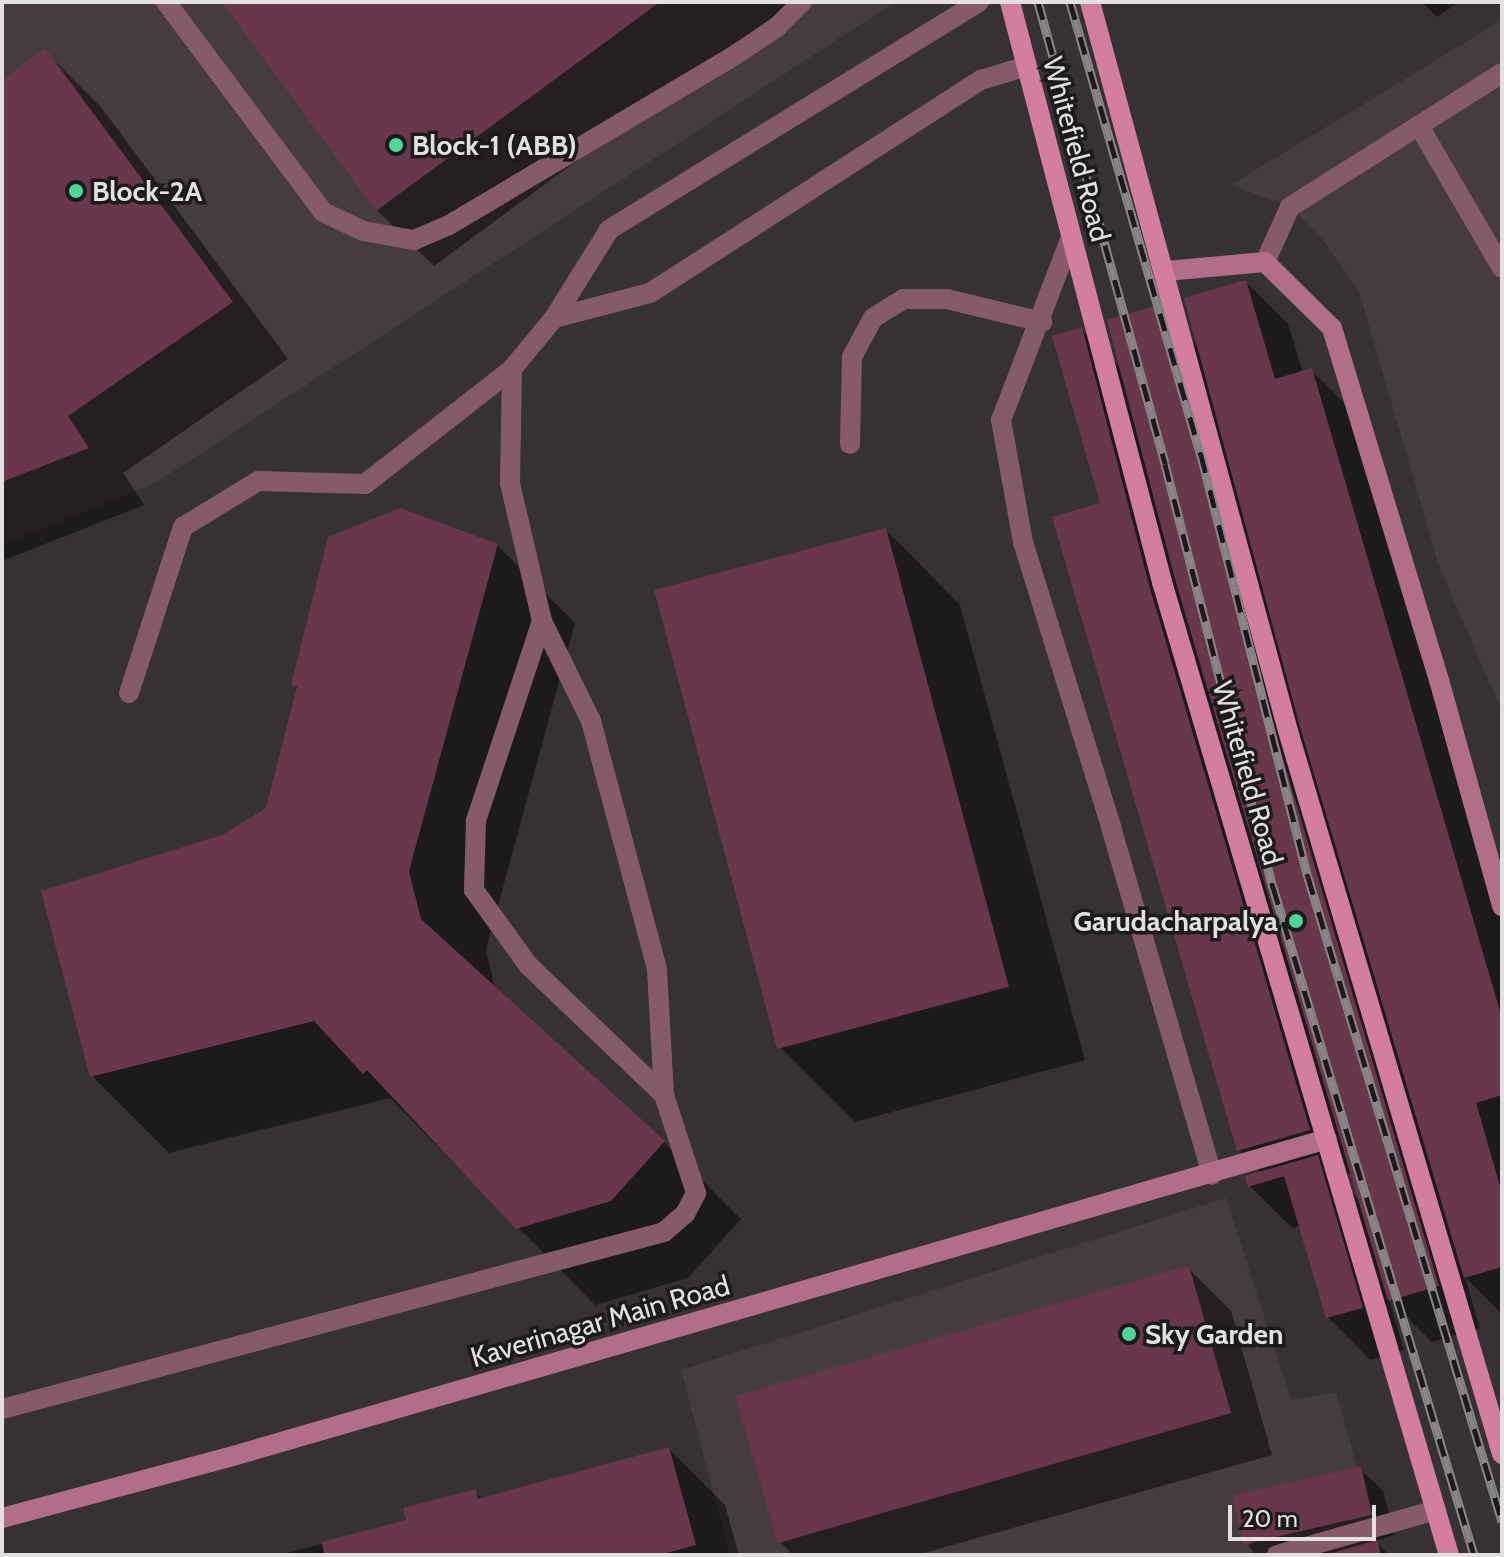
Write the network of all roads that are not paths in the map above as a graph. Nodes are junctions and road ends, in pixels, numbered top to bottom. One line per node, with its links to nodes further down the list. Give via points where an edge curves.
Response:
1 (166, 2): 2 (street, via 323,212 363,231 414,240 449,225 729,59 777,27)
2 (802, 2)
3 (979, 2): 13 (street, via 609,230)
4 (1010, 2): 6 (main road, Whitefield Road)
5 (1090, 2): 12 (main road, Whitefield Road)
6 (1027, 66): 9 (main road, Whitefield Road); 13 (street, via 981,80 650,293)
7 (1502, 73): 8 (street)
8 (1419, 126): 10 (street, via 1290,207); 11 (street)
9 (1071, 237): 14 (street); 21 (main road, Whitefield Road, via 1162,582)
10 (1265, 262): 12 (street); 19 (street, via 1332,328)
11 (1502, 268)
12 (1166, 271): 24 (main road, Whitefield Road, via 1288,731)
13 (554, 318): 15 (street)
14 (1042, 322): 16 (street, via 947,299 903,299 873,318 852,357); 22 (street, via 1001,420 1023,542)
15 (512, 369): 17 (street, via 510,483); 18 (street, via 365,484 258,481 183,527)
16 (850, 444)
17 (542, 621): 20 (street, via 591,721 657,969); 20 (street, via 476,821 474,890 528,965)
18 (129, 693)
19 (1502, 906)
20 (664, 1095): 23 (street, via 696,1193 685,1214 664,1232)
21 (1327, 1139): 22 (street, Kaverinagar Main Road); 25 (main road, Whitefield Road)
22 (1212, 1175): 26 (street, Kaverinagar Main Road)
23 (2, 1409)
24 (1502, 1454)
25 (1436, 1510): 27 (street); 28 (main road, Whitefield Road)
26 (2, 1518)
27 (1277, 1555)
28 (1449, 1555)

